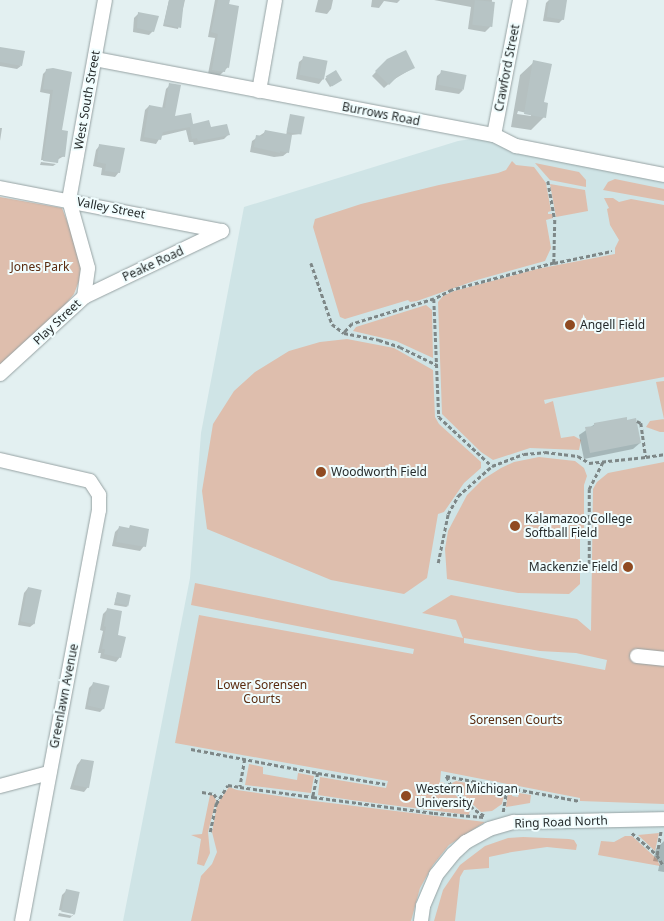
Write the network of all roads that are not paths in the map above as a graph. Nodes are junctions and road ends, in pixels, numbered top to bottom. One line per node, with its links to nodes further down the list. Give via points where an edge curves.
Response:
1 (105, 0): 4 (street, West South Street)
2 (275, 0): 5 (street)
3 (520, 0): 6 (street, Crawford Street)
4 (95, 60): 5 (street, Burrows Road); 9 (street, West South Street)
5 (259, 91): 6 (street, Burrows Road)
6 (494, 135): 7 (street, Burrows Road, via 516,146)
7 (664, 174)
8 (0, 188): 9 (street, Valley Street)
9 (69, 200): 10 (street, Valley Street); 11 (street, Play Street, via 88,268)
10 (222, 231): 11 (street, Peake Road)
11 (84, 298): 12 (street, Play Street)
12 (0, 374)
13 (0, 460): 16 (street, Greenlawn Avenue, via 90,481 99,495)
14 (637, 656): 15 (street)
15 (664, 658)
16 (50, 773): 17 (street); 19 (street, Greenlawn Avenue)
17 (0, 786)
18 (663, 824): 20 (street, Ring Road North, via 514,822 489,829 466,842 436,875 423,906)
19 (22, 921)
20 (421, 921)

